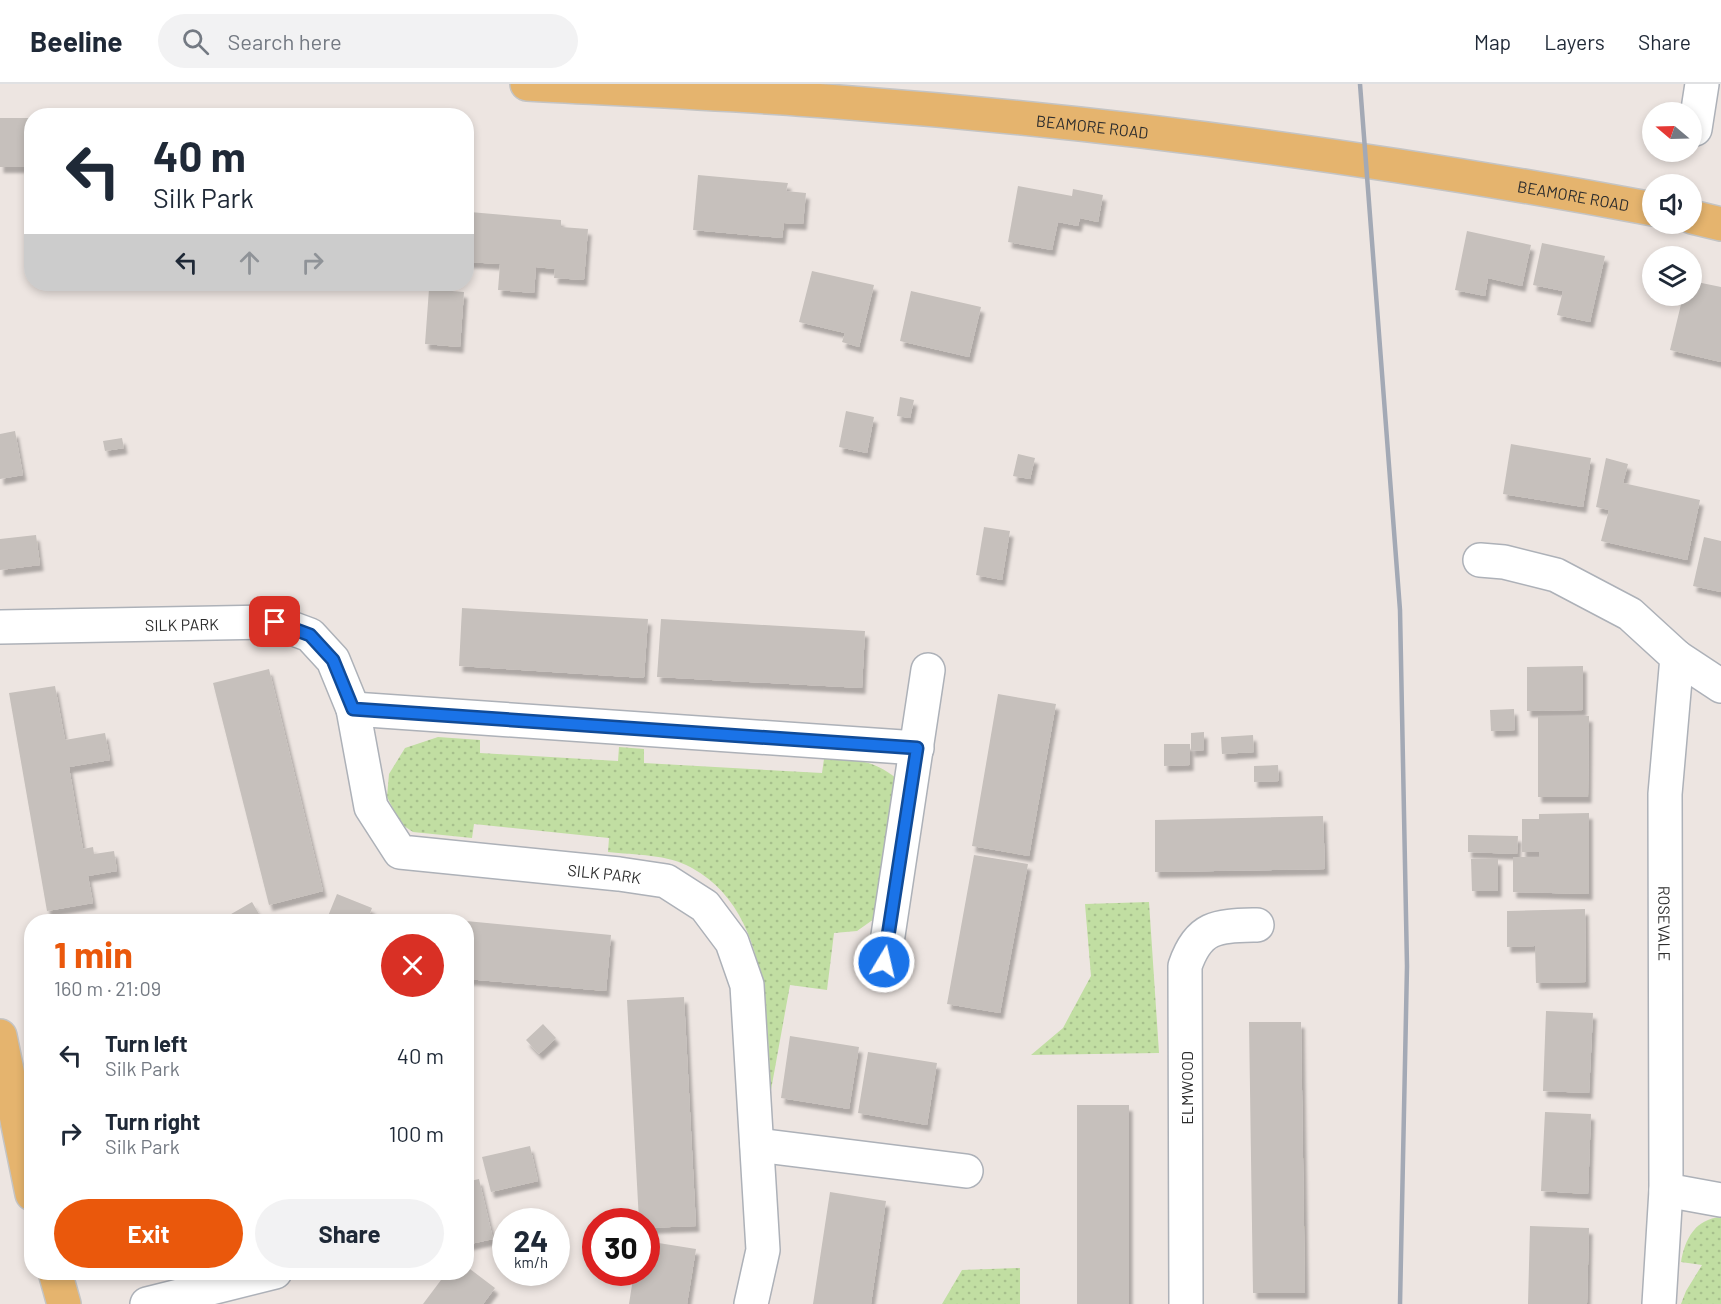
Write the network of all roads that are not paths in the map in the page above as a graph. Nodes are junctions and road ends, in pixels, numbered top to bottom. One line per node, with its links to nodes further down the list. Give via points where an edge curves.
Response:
1 (527, 84): 4 (main road, BEAMORE ROAD, via 852,103 1224,141 1520,184)
2 (1702, 84): 3 (street)
3 (1699, 102)
4 (1642, 207)
5 (1702, 219): 6 (main road)
6 (1721, 224)
7 (1480, 560): 9 (street, via 1556,575 1630,614)
8 (0, 627): 12 (street, SILK PARK, via 275,622 310,635 333,660)
9 (1677, 657): 11 (street); 20 (street, ROSEVALE, via 1665,794)
10 (928, 670): 13 (street)
11 (1721, 686)
12 (353, 709): 13 (street); 17 (street, SILK PARK, via 371,807 400,852 666,881 705,906 732,942 747,985)
13 (917, 748): 15 (street)
14 (1257, 925): 27 (street, ELMWOOD, via 1220,926 1203,934 1191,948 1185,966)
15 (884, 962)
16 (0, 1036): 18 (main road)
17 (757, 1145): 19 (street); 26 (street, SILK PARK, via 763,1250)
18 (24, 1154)
19 (966, 1171)
20 (1665, 1190): 21 (street); 28 (street, ROSEVALE)
21 (1721, 1200)
22 (57, 1280): 24 (main road)
23 (243, 1280): 25 (street)
24 (64, 1304)
25 (147, 1304)
26 (751, 1304)
27 (1186, 1304)
28 (1659, 1304)

